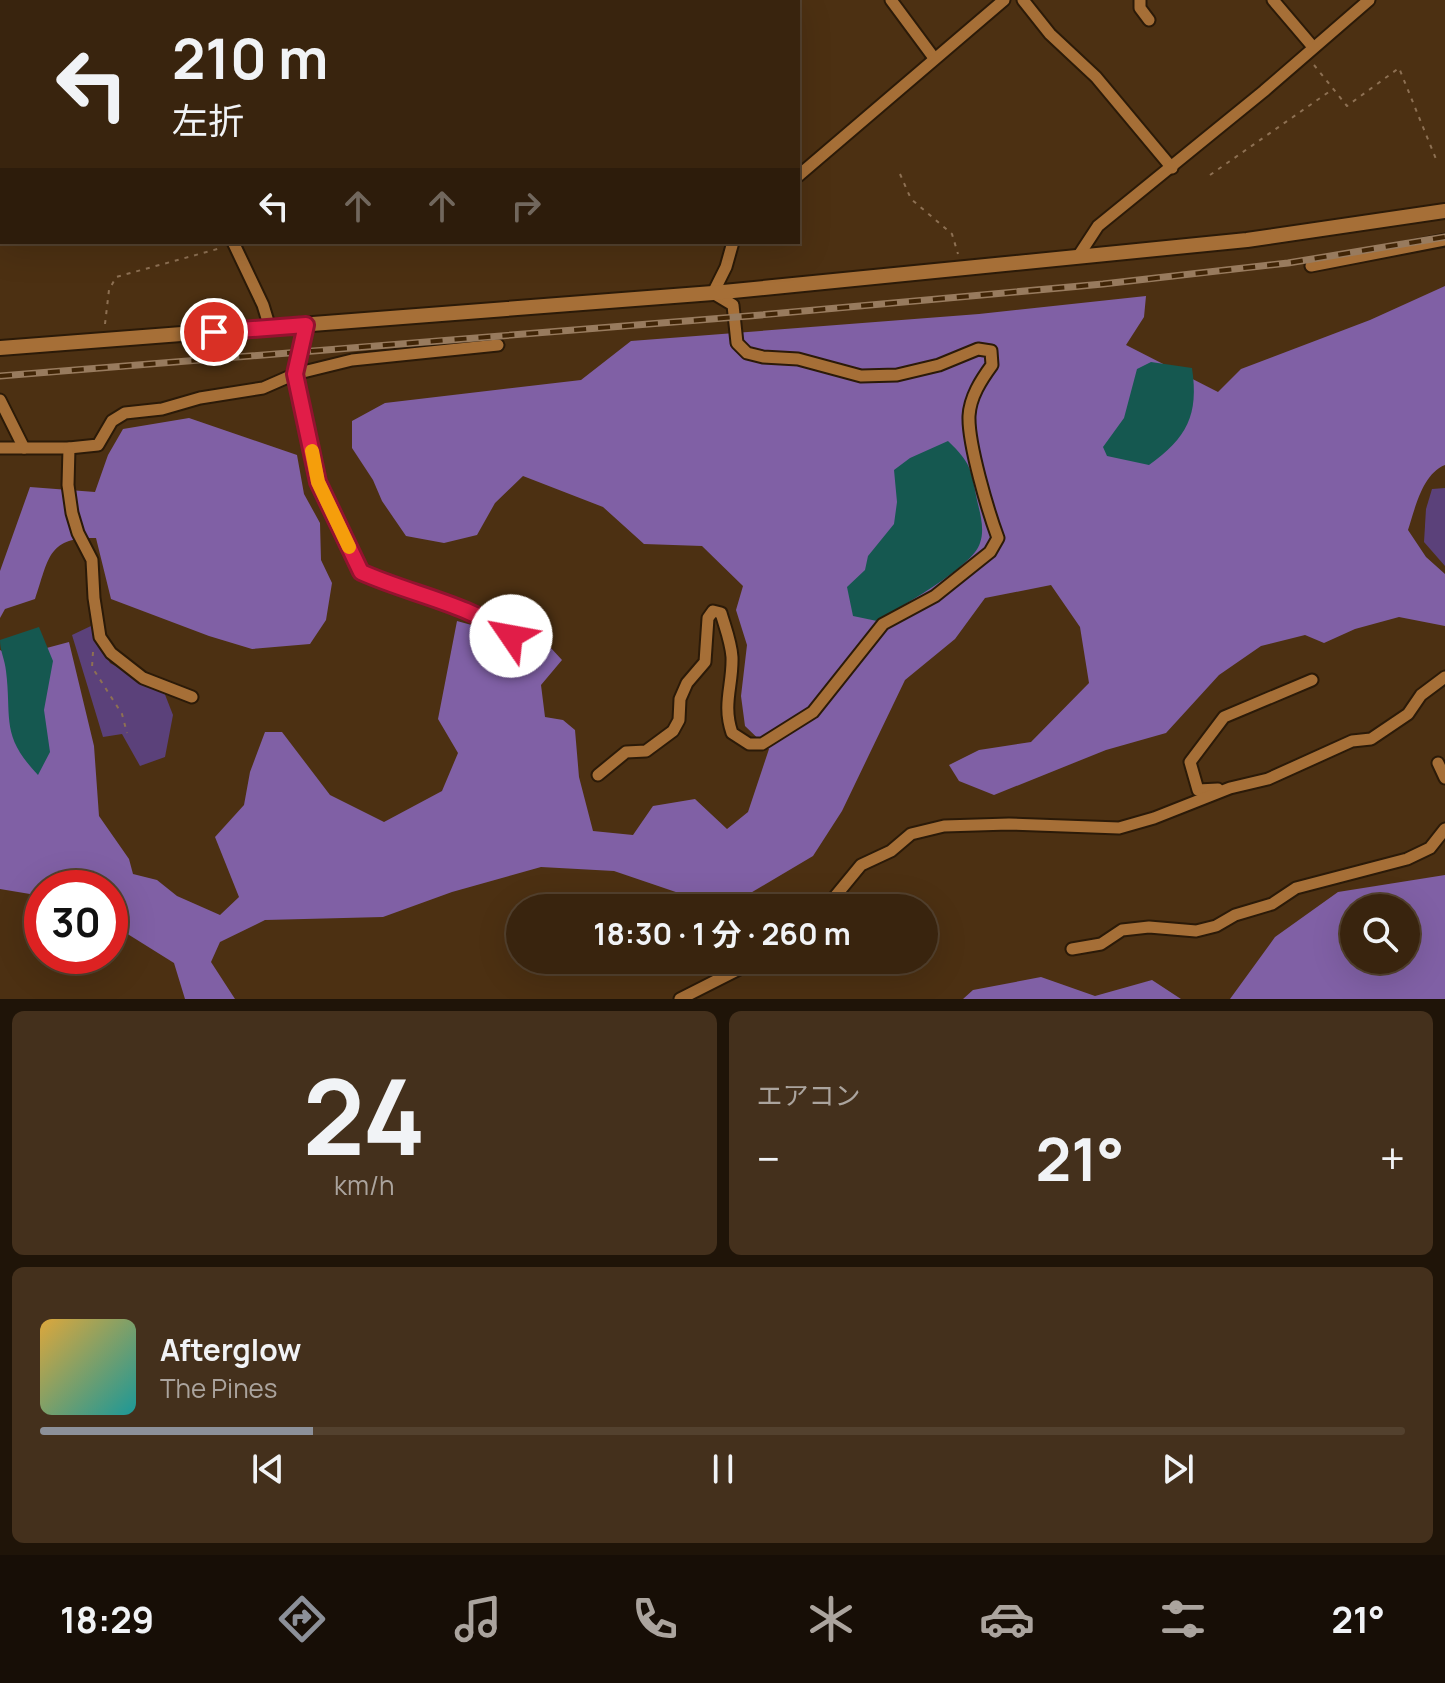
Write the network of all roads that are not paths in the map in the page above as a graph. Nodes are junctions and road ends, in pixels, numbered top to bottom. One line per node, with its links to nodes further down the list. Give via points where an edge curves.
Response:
1 (891, 0): 9 (street)
2 (1023, 0): 10 (street)
3 (1140, 0): 7 (street)
4 (1273, 0): 8 (street)
5 (1369, 0): 8 (street)
6 (996, 2): 9 (street)
7 (1149, 20)
8 (1309, 51): 10 (street)
9 (934, 58): 11 (street)
10 (1172, 168): 16 (street, via 1098,226)
11 (800, 171)
12 (1445, 211): 16 (street, via 1247,240)
13 (1445, 240): 17 (street)
14 (234, 244): 20 (street)
15 (732, 244): 18 (street)
16 (1079, 255): 18 (street)
17 (1311, 266)
18 (713, 293): 19 (street); 33 (street, via 733,305 737,343 747,353 763,357 798,359 861,376 897,375 978,349 991,351 992,365 969,415 998,538 990,552 935,596 883,624 813,712 762,744 749,744 732,733 726,701 730,642 721,613 713,611 705,662 687,683 673,731 646,751 626,752)
19 (306, 325): 20 (street); 23 (street)
20 (270, 328): 22 (street)
21 (498, 345): 23 (street, via 381,356)
22 (0, 348)
23 (295, 374): 27 (street, via 263,388 125,413 112,421 98,445); 28 (street, via 318,482 361,572 471,611)
24 (0, 400): 26 (street)
25 (0, 448): 26 (street)
26 (24, 448): 27 (street)
27 (69, 448): 31 (street, via 72,513 92,560 100,637 143,678)
28 (511, 636)
29 (1445, 677): 35 (street, via 1421,695 1408,714 1371,739 1352,741 1268,779)
30 (1312, 680): 35 (street, via 1224,717 1202,743 1190,762 1198,790)
31 (192, 697)
32 (1438, 763): 34 (street)
33 (598, 775)
34 (1445, 778)
35 (1230, 788): 37 (street, via 1119,828 1009,824 944,826 911,834 861,865)
36 (1445, 829): 38 (street, via 1430,848 1407,859 1296,888 1272,904 1216,926 1196,931 1122,930 1101,944)
37 (837, 894)
38 (1072, 949)
39 (729, 974): 40 (street)
40 (680, 999)

